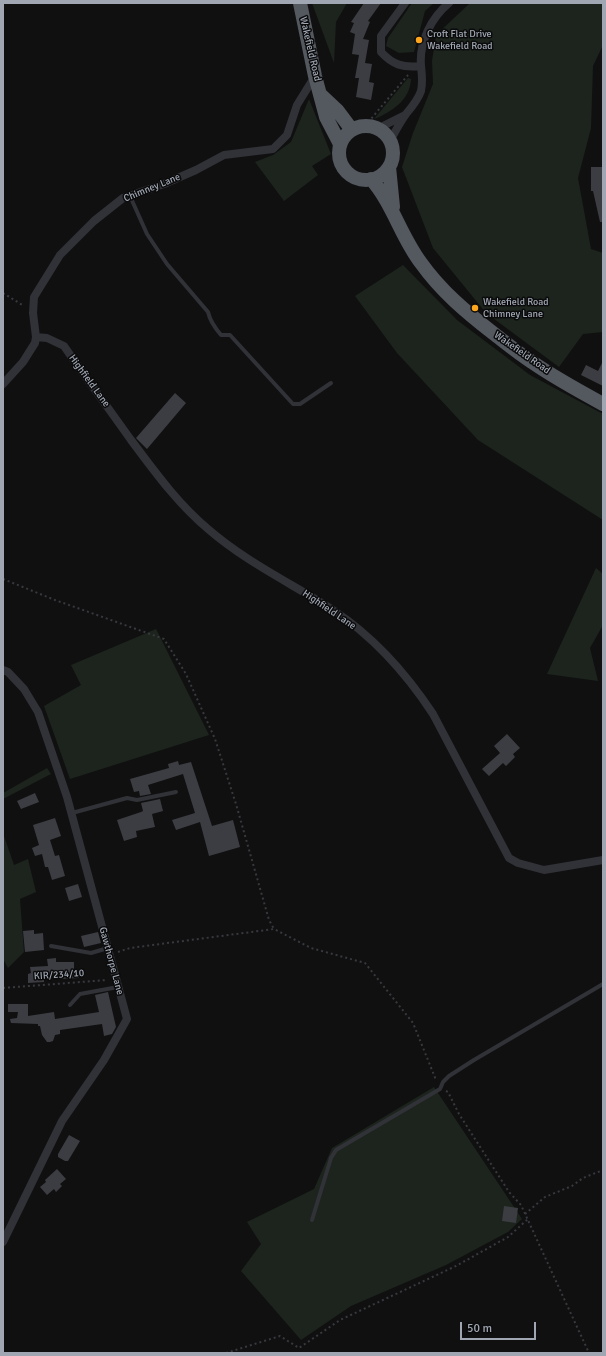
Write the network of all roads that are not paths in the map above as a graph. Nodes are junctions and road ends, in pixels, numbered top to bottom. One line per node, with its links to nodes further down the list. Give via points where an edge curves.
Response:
1 (300, 3): 5 (highway, Wakefield Road)
2 (405, 3): 4 (street, via 381,36 381,52 390,61 404,66)
3 (449, 3): 4 (street, via 428,29)
4 (418, 66): 7 (street, via 423,76 420,93)
5 (315, 76): 6 (highway, Wakefield Road); 13 (street, Chimney Lane, via 297,105 287,135 273,149 224,155 196,170)
6 (321, 95): 8 (highway, Wakefield Road, via 337,110); 10 (highway, Wakefield Road, via 326,117)
7 (406, 115): 8 (street); 9 (street)
8 (365, 128): 9 (highway, Wakefield Road, via 384,134); 10 (highway, via 347,134)
9 (390, 141): 11 (highway, Wakefield Road, via 392,158)
10 (340, 144): 12 (highway, Wakefield Road, via 343,168 356,178)
11 (389, 167): 12 (highway, via 384,173); 14 (highway, Wakefield Road)
12 (371, 179): 14 (highway, Wakefield Road, via 381,190)
13 (130, 196): 15 (street, Chimney Lane, via 123,198 94,221 60,255 34,297); 16 (lane, via 151,240 166,264 208,312 214,327 221,335 230,336 293,404 300,404)
14 (395, 215): 18 (highway, Wakefield Road, via 420,262 463,310 532,362)
15 (36, 337): 17 (street, via 23,362); 22 (street, Highfield Lane, via 47,338 64,346 159,478 196,518 239,553 349,621 391,659 433,714 509,858 544,870)
16 (331, 383)
17 (3, 384)
18 (603, 404)
19 (3, 670): 21 (street, Gawthorpe Lane, via 24,689 38,712)
20 (176, 792): 21 (lane, via 137,800 127,798)
21 (72, 813): 24 (street, Gawthorpe Lane)
22 (603, 860)
23 (51, 946): 24 (lane, via 91,953)
24 (108, 951): 26 (street, Gawthorpe Lane)
25 (603, 984): 28 (lane, via 474,1060 449,1076 440,1089 336,1150 331,1158)
26 (118, 988): 27 (lane, via 80,994); 29 (street, Gawthorpe Lane, via 127,1019 104,1060 62,1121)
27 (70, 1005)
28 (312, 1220)
29 (3, 1242)

